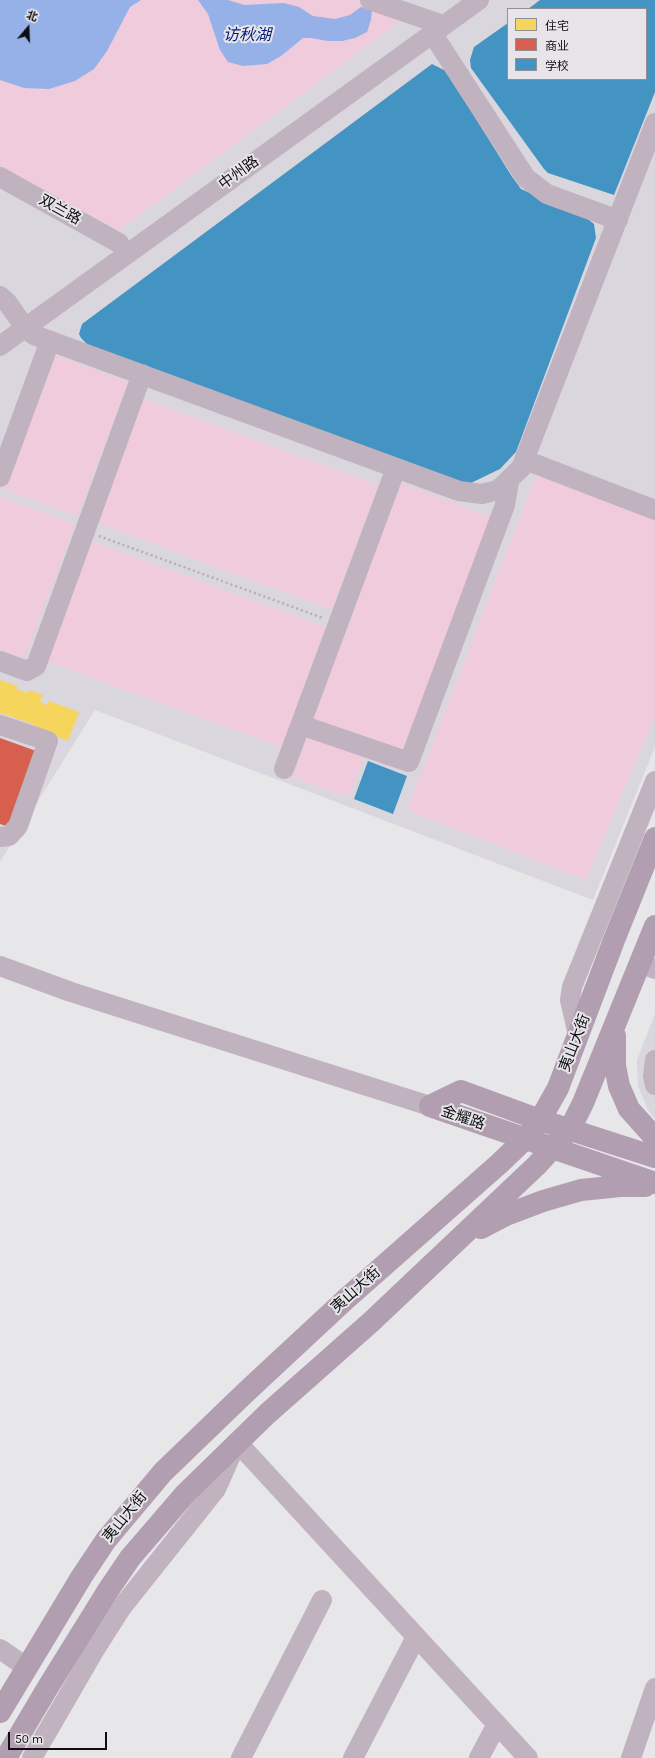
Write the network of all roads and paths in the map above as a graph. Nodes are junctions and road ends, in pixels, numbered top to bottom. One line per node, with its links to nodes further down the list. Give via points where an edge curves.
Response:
1 (370, 0): 4 (street)
2 (399, 0): 4 (street)
3 (479, 0): 4 (street, 中州路)
4 (442, 18): 7 (street, via 526,178 547,194); 8 (street, 中州路); 10 (street, 中州路)
5 (655, 123): 7 (street)
6 (0, 177): 8 (street, 双兰路)
7 (618, 220): 15 (street)
8 (119, 243): 10 (street, 中州路)
9 (0, 296): 10 (street)
10 (22, 322): 11 (street, 中州路); 12 (street, via 34,335); 13 (street, 中州路)
11 (0, 330)
12 (50, 340): 14 (street); 17 (street)
13 (0, 346)
14 (142, 374): 16 (street); 20 (street)
15 (525, 460): 18 (street); 19 (street)
16 (396, 468): 18 (street, via 460,491 482,494 498,490); 21 (street)
17 (0, 477)
18 (509, 482): 23 (street, via 505,506 409,762)
19 (655, 510)
20 (85, 532): 21 (path); 22 (street, via 36,666 26,671)
21 (338, 623): 23 (street)
22 (0, 661)
23 (301, 724): 25 (street)
24 (0, 725): 27 (street, via 48,741 18,826 9,836)
25 (284, 769)
26 (655, 781): 33 (street, via 572,987 570,1000)
27 (0, 837)
28 (655, 838): 33 (main road, 夷山大街)
29 (655, 926): 31 (main road, 夷山大街)
30 (0, 966): 36 (street, via 71,992)
31 (648, 966): 32 (main road, 夷山大街)
32 (615, 1024): 38 (main road, 夷山大街, via 584,1103); 39 (main road, via 615,1066 619,1086 629,1108)
33 (578, 1035): 37 (main road, 夷山大街, via 558,1088)
34 (655, 1060): 35 (street)
35 (655, 1085)
36 (430, 1106): 37 (main road, 金耀路, via 461,1091); 40 (main road, 金耀路)
37 (540, 1120): 38 (main road, 金耀路); 40 (main road, 夷山大街)
38 (570, 1129): 41 (main road, 夷山大街); 42 (main road, 金耀路)
39 (655, 1138)
40 (525, 1139): 41 (main road, 金耀路); 50 (main road, 夷山大街, via 340,1304 163,1472 106,1540)
41 (553, 1149): 43 (main road, 金耀路); 45 (main road, 夷山大街)
42 (655, 1157)
43 (655, 1183)
44 (655, 1187): 45 (main road, via 620,1186 581,1190 506,1215)
45 (454, 1244): 46 (main road, 夷山大街)
46 (237, 1442): 48 (street); 54 (main road, 夷山大街, via 186,1493 130,1558 76,1640); 55 (street, via 216,1489 122,1607)
47 (322, 1600): 56 (street)
48 (416, 1637): 53 (street); 57 (street)
49 (0, 1649): 50 (street)
50 (26, 1666): 52 (main road, 夷山大街)
51 (655, 1688): 60 (street)
52 (0, 1712)
53 (497, 1724): 58 (street); 59 (street)
54 (6, 1758)
55 (32, 1758)
56 (241, 1758)
57 (353, 1758)
58 (479, 1758)
59 (528, 1758)
60 (631, 1758)

